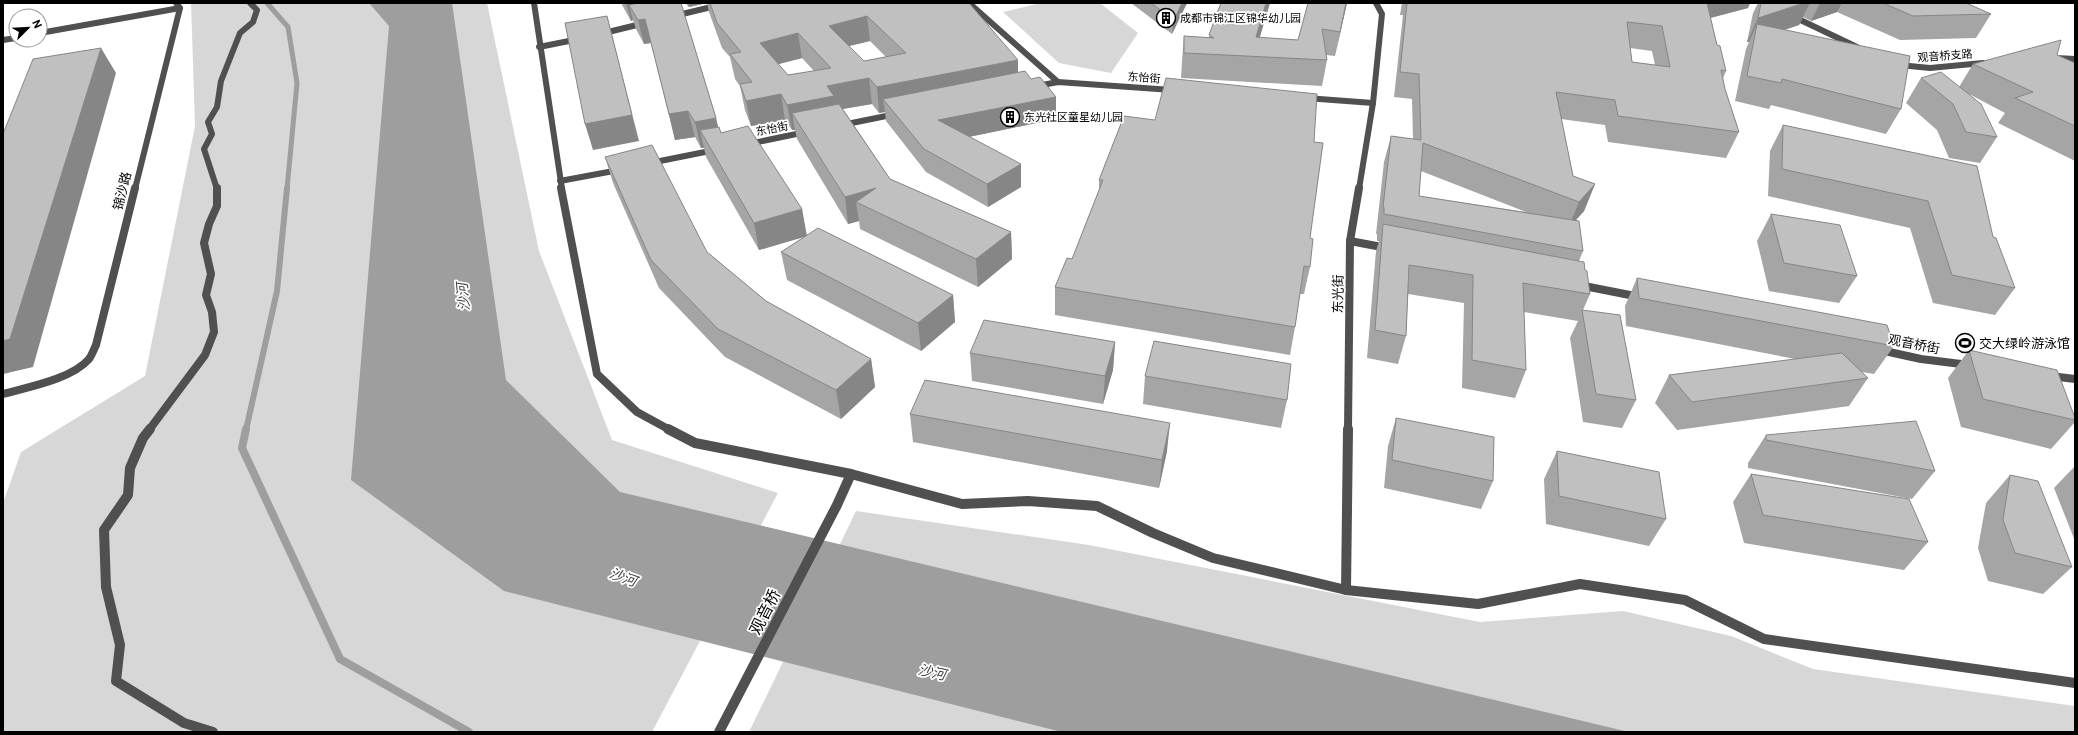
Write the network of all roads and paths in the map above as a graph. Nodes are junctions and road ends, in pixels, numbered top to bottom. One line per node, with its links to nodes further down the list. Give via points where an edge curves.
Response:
1 (250, 3): 44 (street, via 257,10 253,22 240,33 221,81 218,108 208,122 212,134 204,149 218,192 217,206 204,243 211,274 206,295 212,312 214,332 205,355 142,438 130,468 128,495 104,530 106,587 120,645 116,681 184,723)
2 (534, 3): 13 (street)
3 (728, 3): 8 (street)
4 (970, 3): 19 (street)
5 (1376, 3): 23 (street, 东光街, via 1382,14)
6 (178, 5): 10 (street); 40 (street, 锦沙路, via 96,345 90,359 67,373 43,383)
7 (1785, 13): 14 (street)
8 (668, 18)
9 (653, 21): 11 (street)
10 (48, 31)
11 (593, 36)
12 (586, 38): 13 (street)
13 (539, 47): 31 (street)
14 (1864, 51)
15 (2048, 58): 16 (street)
16 (2075, 59)
17 (1987, 62): 18 (street, 观音桥支路, via 1911,68)
18 (1892, 63)
19 (1058, 82): 20 (street, 东怡街); 21 (street, 东怡街)
20 (1027, 88)
21 (1176, 90)
22 (1302, 98): 23 (street)
23 (1373, 103): 32 (street, 东光街)
24 (902, 113): 25 (street)
25 (832, 127)
26 (817, 130): 27 (street, 东怡街)
27 (739, 146)
28 (723, 149): 29 (street)
29 (646, 164)
30 (622, 169): 31 (street)
31 (560, 181): 41 (street, via 597,374 637,412 695,443)
32 (1350, 241): 33 (street); 42 (street, 东光街)
33 (1397, 250)
34 (1569, 283): 35 (street)
35 (1647, 298)
36 (1876, 349): 37 (street, 观音桥街, via 1921,359)
37 (1975, 366)
38 (2044, 375): 39 (street)
39 (2075, 379)
40 (3, 394)
41 (851, 474): 42 (street, via 962,504 1028,501 1097,506 1213,558); 45 (street, 观音桥)
42 (1346, 590): 43 (street, via 1478,604 1580,584 1685,600 1764,639)
43 (2075, 682)
44 (214, 732)
45 (719, 732)

